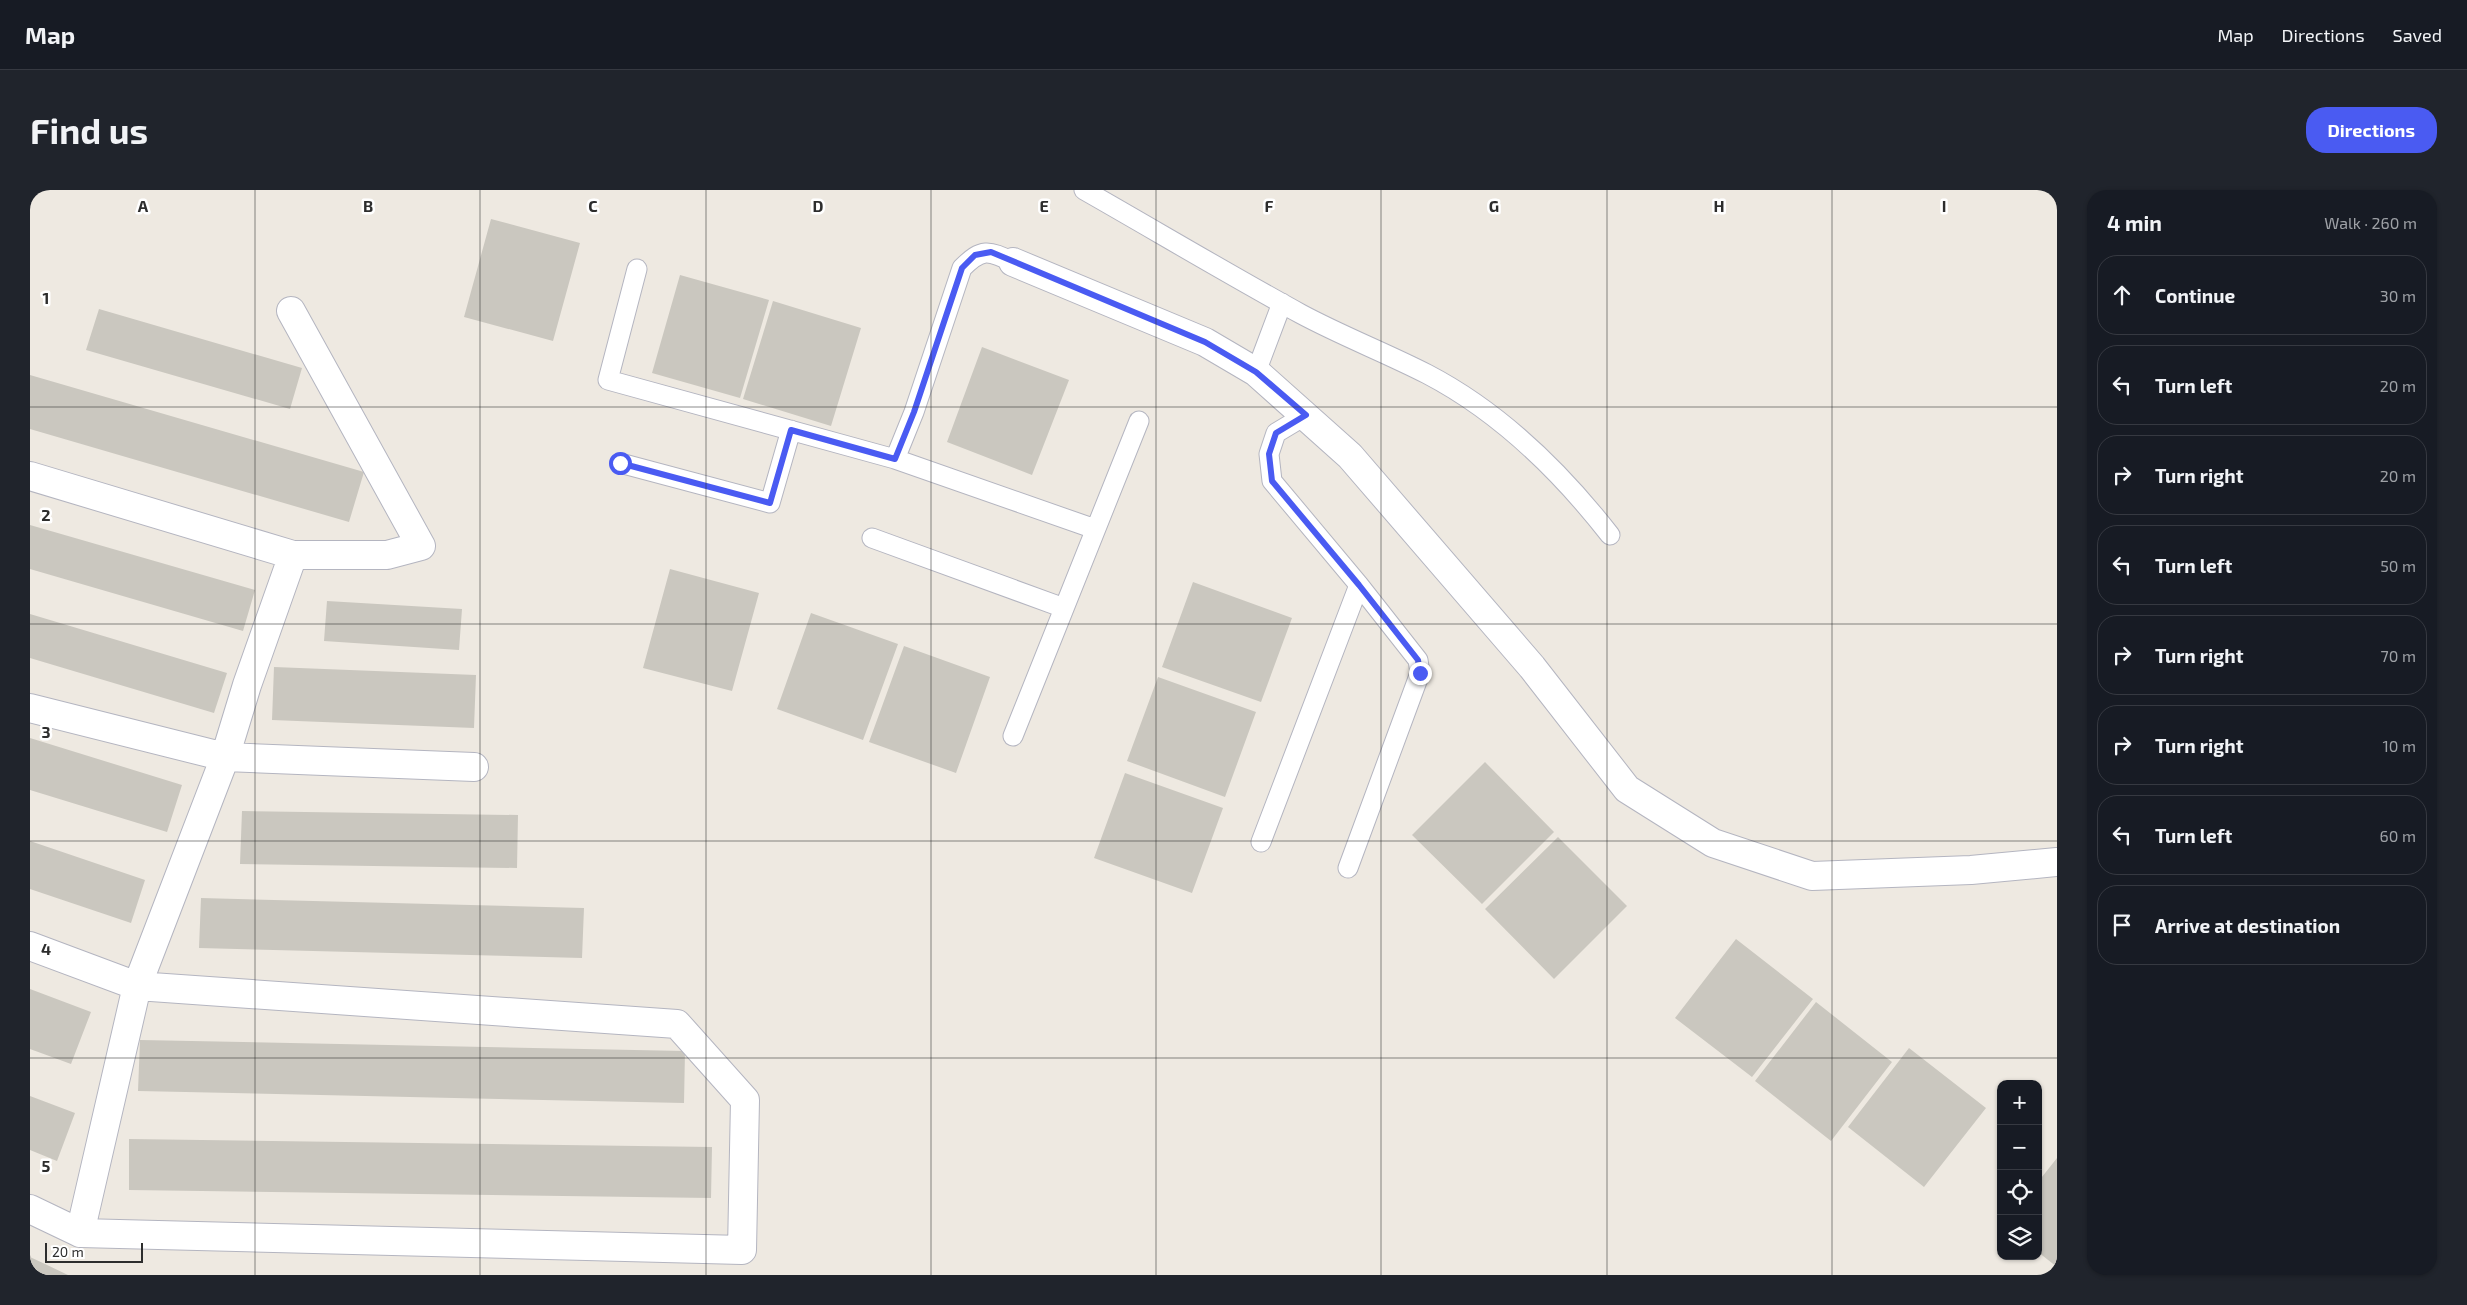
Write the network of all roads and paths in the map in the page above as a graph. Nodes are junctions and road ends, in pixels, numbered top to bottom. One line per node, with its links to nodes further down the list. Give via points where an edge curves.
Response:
1 (1084, 190): 4 (lane)
2 (1013, 262): 6 (street, via 1205,342); 10 (lane, via 991,252 975,255 962,268)
3 (637, 269): 9 (lane, via 608,380)
4 (1282, 303): 6 (lane); 14 (lane, via 1339,334 1427,374 1487,412 1554,469)
5 (292, 311): 16 (street, via 421,546 387,555)
6 (1256, 372): 7 (street)
7 (1306, 415): 17 (lane, via 1276,433 1269,454 1272,481); 24 (street, via 1350,456 1526,659 1627,789 1713,843 1812,876 1971,870)
8 (1139, 421): 13 (lane)
9 (791, 430): 10 (lane); 11 (lane, via 770,503)
10 (895, 459): 13 (lane)
11 (620, 463)
12 (30, 476): 16 (street)
13 (1095, 528): 18 (lane)
14 (1610, 535)
15 (872, 538): 18 (lane)
16 (293, 555): 21 (street, via 246,685)
17 (1359, 585): 23 (lane); 25 (lane, via 1418,660 1420,673)
18 (1064, 608): 20 (lane)
19 (30, 708): 21 (street)
20 (1013, 736)
21 (225, 757): 22 (street); 27 (street)
22 (474, 767)
23 (1261, 842)
24 (2057, 862)
25 (1348, 868)
26 (30, 946): 27 (street)
27 (138, 986): 29 (street); 29 (street, via 677,1024 745,1100 742,1250)
28 (30, 1209): 29 (street)
29 (80, 1233)

